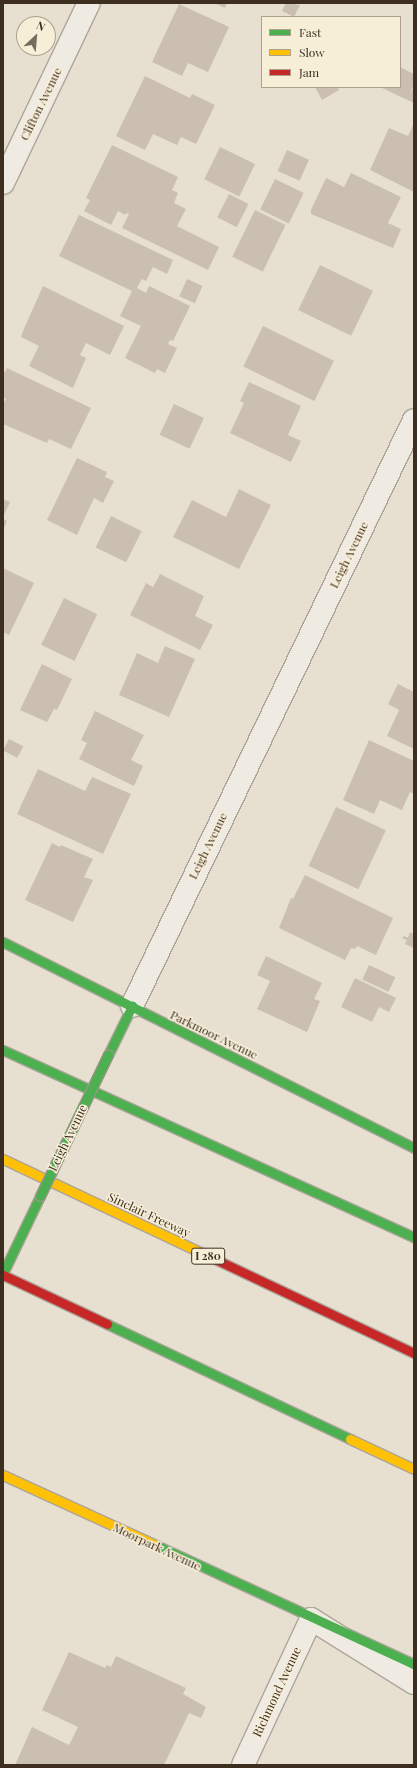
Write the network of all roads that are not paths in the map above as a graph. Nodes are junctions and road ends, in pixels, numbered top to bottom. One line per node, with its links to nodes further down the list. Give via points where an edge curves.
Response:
1 (89, 3): 2 (street, Clifton Avenue)
2 (3, 183)
3 (414, 420): 5 (street, Leigh Avenue)
4 (3, 942): 5 (main road, Parkmoor Avenue)
5 (132, 1006): 7 (main road, Parkmoor Avenue); 10 (main road, Leigh Avenue, bridge)
6 (3, 1050): 9 (main road)
7 (414, 1148)
8 (3, 1159): 11 (main road, Sinclair Freeway / I 280)
9 (414, 1237)
10 (3, 1274): 12 (main road)
11 (414, 1353)
12 (414, 1469)
13 (3, 1475): 14 (main road, Moorpark Avenue)
14 (311, 1619): 15 (main road, Moorpark Avenue); 16 (street, Moorpark Avenue); 17 (street, Richmond Avenue)
15 (414, 1664)
16 (414, 1683)
17 (243, 1765)

